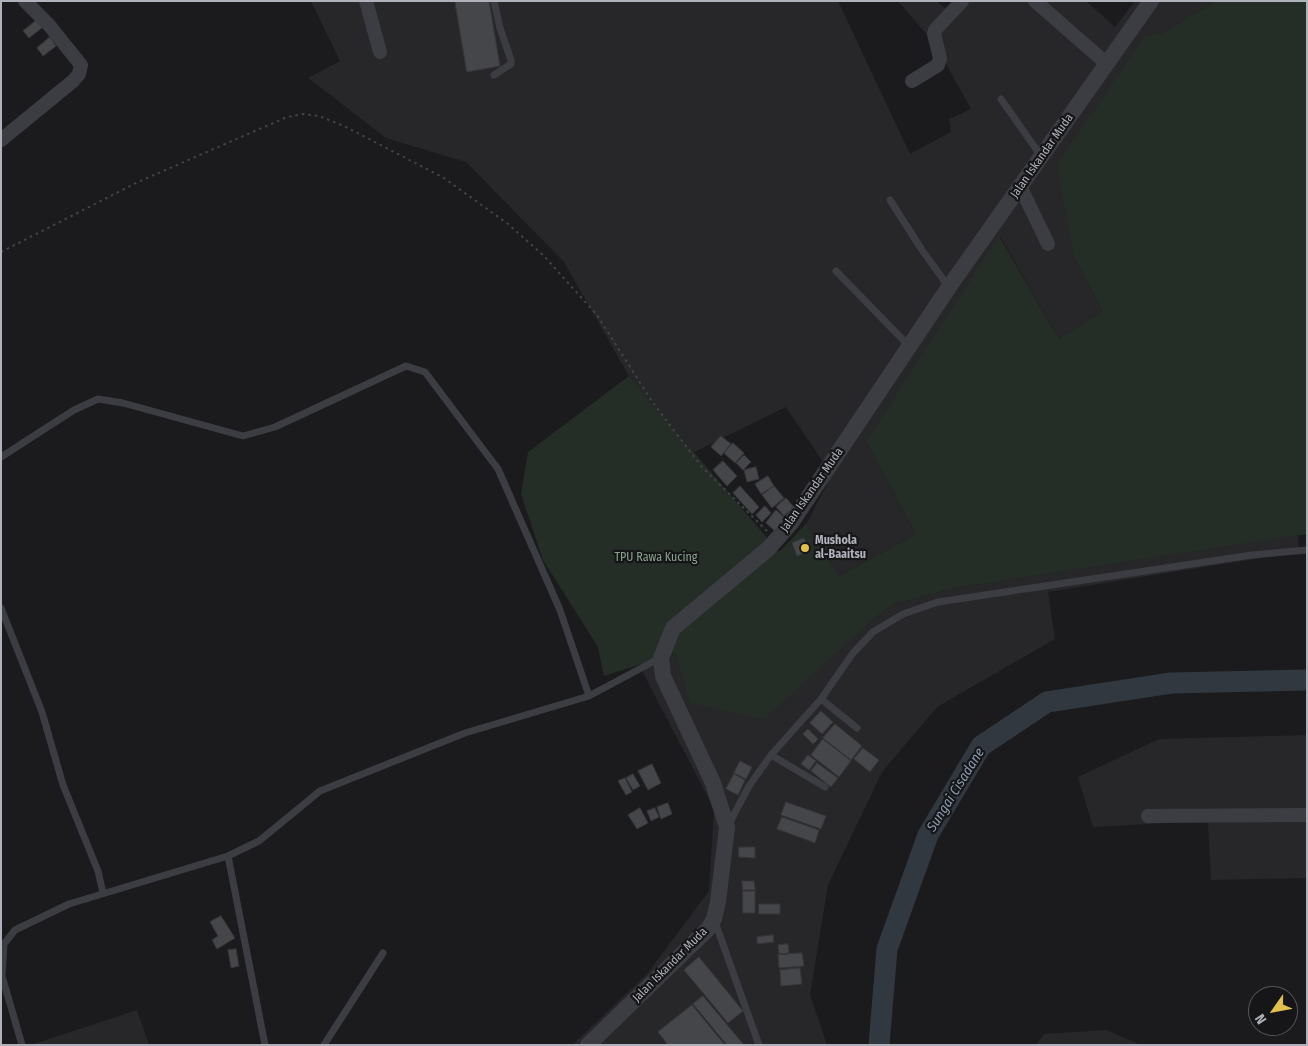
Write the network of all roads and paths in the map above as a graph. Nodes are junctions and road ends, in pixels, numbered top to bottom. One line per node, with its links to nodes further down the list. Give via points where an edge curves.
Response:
1 (26, 1): 12 (street, via 81,65 73,81)
2 (366, 1): 7 (street)
3 (494, 1): 9 (lane, via 511,60 511,64)
4 (962, 1): 10 (street, via 935,30 940,58 938,65)
5 (1035, 1): 8 (street)
6 (1151, 1): 8 (street, Jalan Iskandar Muda)
7 (380, 52)
8 (1106, 64): 13 (street, Jalan Iskandar Muda)
9 (494, 74)
10 (912, 81)
11 (1001, 99): 13 (lane)
12 (1, 140)
13 (1041, 157): 14 (street, Jalan Iskandar Muda)
14 (1020, 186): 16 (street); 19 (street, Jalan Iskandar Muda)
15 (890, 200): 19 (lane)
16 (1048, 244)
17 (1, 252): 22 (path, via 138,182 287,117 319,116 444,178 508,224 543,256 597,315 651,400 701,466)
18 (836, 270): 20 (lane)
19 (949, 287): 20 (street, Jalan Iskandar Muda)
20 (909, 346): 22 (street, Jalan Iskandar Muda, via 812,493)
21 (1, 456): 26 (lane, via 74,410 98,400 123,403 243,436 275,427 406,366 425,372 498,469 560,610)
22 (776, 540): 25 (street, Jalan Iskandar Muda, via 673,628)
23 (1307, 550): 27 (lane, via 1252,555 938,602 903,614 873,632 853,653)
24 (1, 608): 35 (lane, via 42,712 63,785 98,871)
25 (661, 658): 26 (lane); 33 (street, Jalan Iskandar Muda, via 663,676 713,783)
26 (589, 696): 34 (lane, via 464,733 320,791 259,841)
27 (821, 699): 28 (lane); 29 (lane)
28 (857, 728)
29 (771, 755): 30 (lane); 33 (lane, via 749,786)
30 (825, 787)
31 (1307, 815): 32 (street)
32 (1148, 816)
33 (727, 827): 36 (street, Jalan Iskandar Muda)
34 (228, 856): 35 (lane); 39 (lane)
35 (103, 894): 38 (lane, via 69,904 15,930 4,944 2,976)
36 (714, 919): 41 (street, Jalan Iskandar Muda, via 708,929); 42 (lane)
37 (383, 953): 40 (lane)
38 (22, 1045)
39 (265, 1045)
40 (324, 1045)
41 (588, 1045)
42 (760, 1045)

